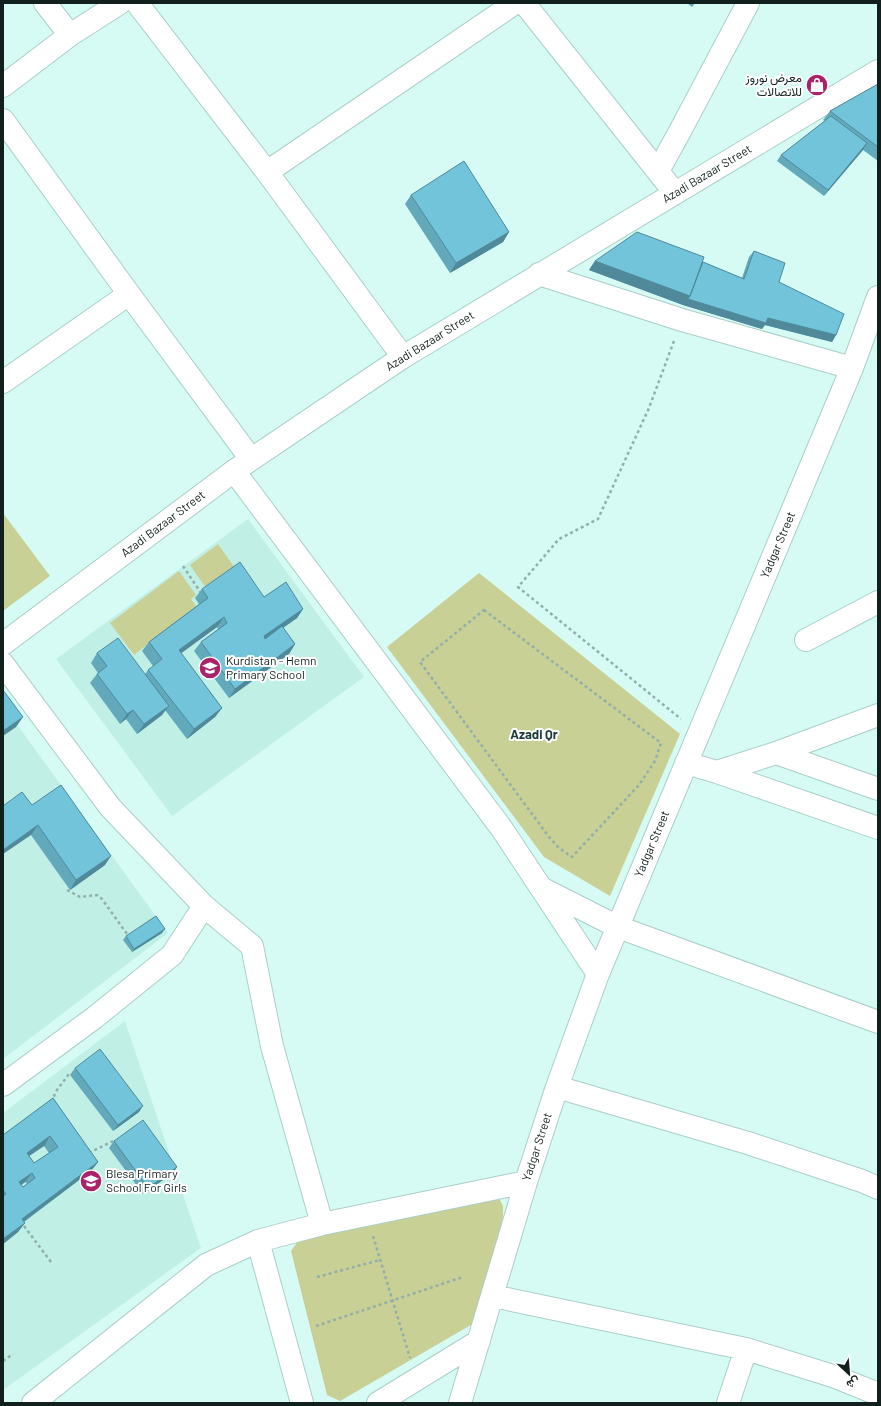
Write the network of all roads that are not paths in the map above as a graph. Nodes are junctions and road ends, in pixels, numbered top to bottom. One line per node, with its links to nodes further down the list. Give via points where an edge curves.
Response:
1 (45, 3): 7 (street)
2 (120, 3): 7 (street)
3 (138, 3): 12 (street)
4 (515, 3): 12 (street)
5 (524, 3): 11 (street)
6 (748, 3): 11 (street)
7 (70, 35): 9 (street)
8 (878, 71): 13 (street, Azadi Bazaar Street)
9 (3, 86)
10 (3, 120): 15 (street)
11 (658, 171): 13 (street)
12 (267, 172): 18 (street)
13 (675, 193): 14 (street, Azadi Bazaar Street)
14 (539, 274): 18 (street, Azadi Bazaar Street); 19 (street, via 682,320)
15 (129, 294): 20 (street); 21 (street)
16 (878, 297): 17 (street, Yadgar Street)
17 (869, 348): 19 (street, Yadgar Street)
18 (403, 357): 21 (street, Azadi Bazaar Street)
19 (852, 368): 28 (street, Yadgar Street)
20 (3, 382)
21 (242, 465): 24 (street, Azadi Bazaar Street); 32 (street, via 502,829)
22 (878, 602): 23 (street)
23 (806, 640)
24 (3, 644)
25 (3, 664): 33 (street, via 110,807)
26 (878, 715): 27 (street)
27 (776, 753): 29 (street); 30 (street)
28 (686, 763): 29 (street); 34 (street, Yadgar Street)
29 (717, 772): 31 (street)
30 (878, 789)
31 (878, 828)
32 (541, 888): 34 (street); 35 (street)
33 (204, 906): 37 (street, via 172,955 94,1018); 41 (street, via 252,946 272,1046)
34 (618, 927): 35 (street, Yadgar Street); 36 (street)
35 (598, 974): 38 (street, Yadgar Street)
36 (878, 1022)
37 (3, 1085)
38 (557, 1087): 39 (street, Yadgar Street); 40 (street, via 748,1143)
39 (526, 1182): 41 (street); 43 (street, Yadgar Street)
40 (878, 1188)
41 (322, 1224): 42 (street)
42 (258, 1241): 47 (street, via 206,1265); 48 (street)
43 (493, 1296): 44 (street, Yadgar Street); 45 (street)
44 (479, 1341): 49 (street); 50 (street, Yadgar Street)
45 (746, 1349): 46 (street, via 833,1376); 51 (street)
46 (878, 1394)
47 (33, 1403)
48 (302, 1403)
49 (378, 1403)
50 (460, 1403)
51 (728, 1403)

